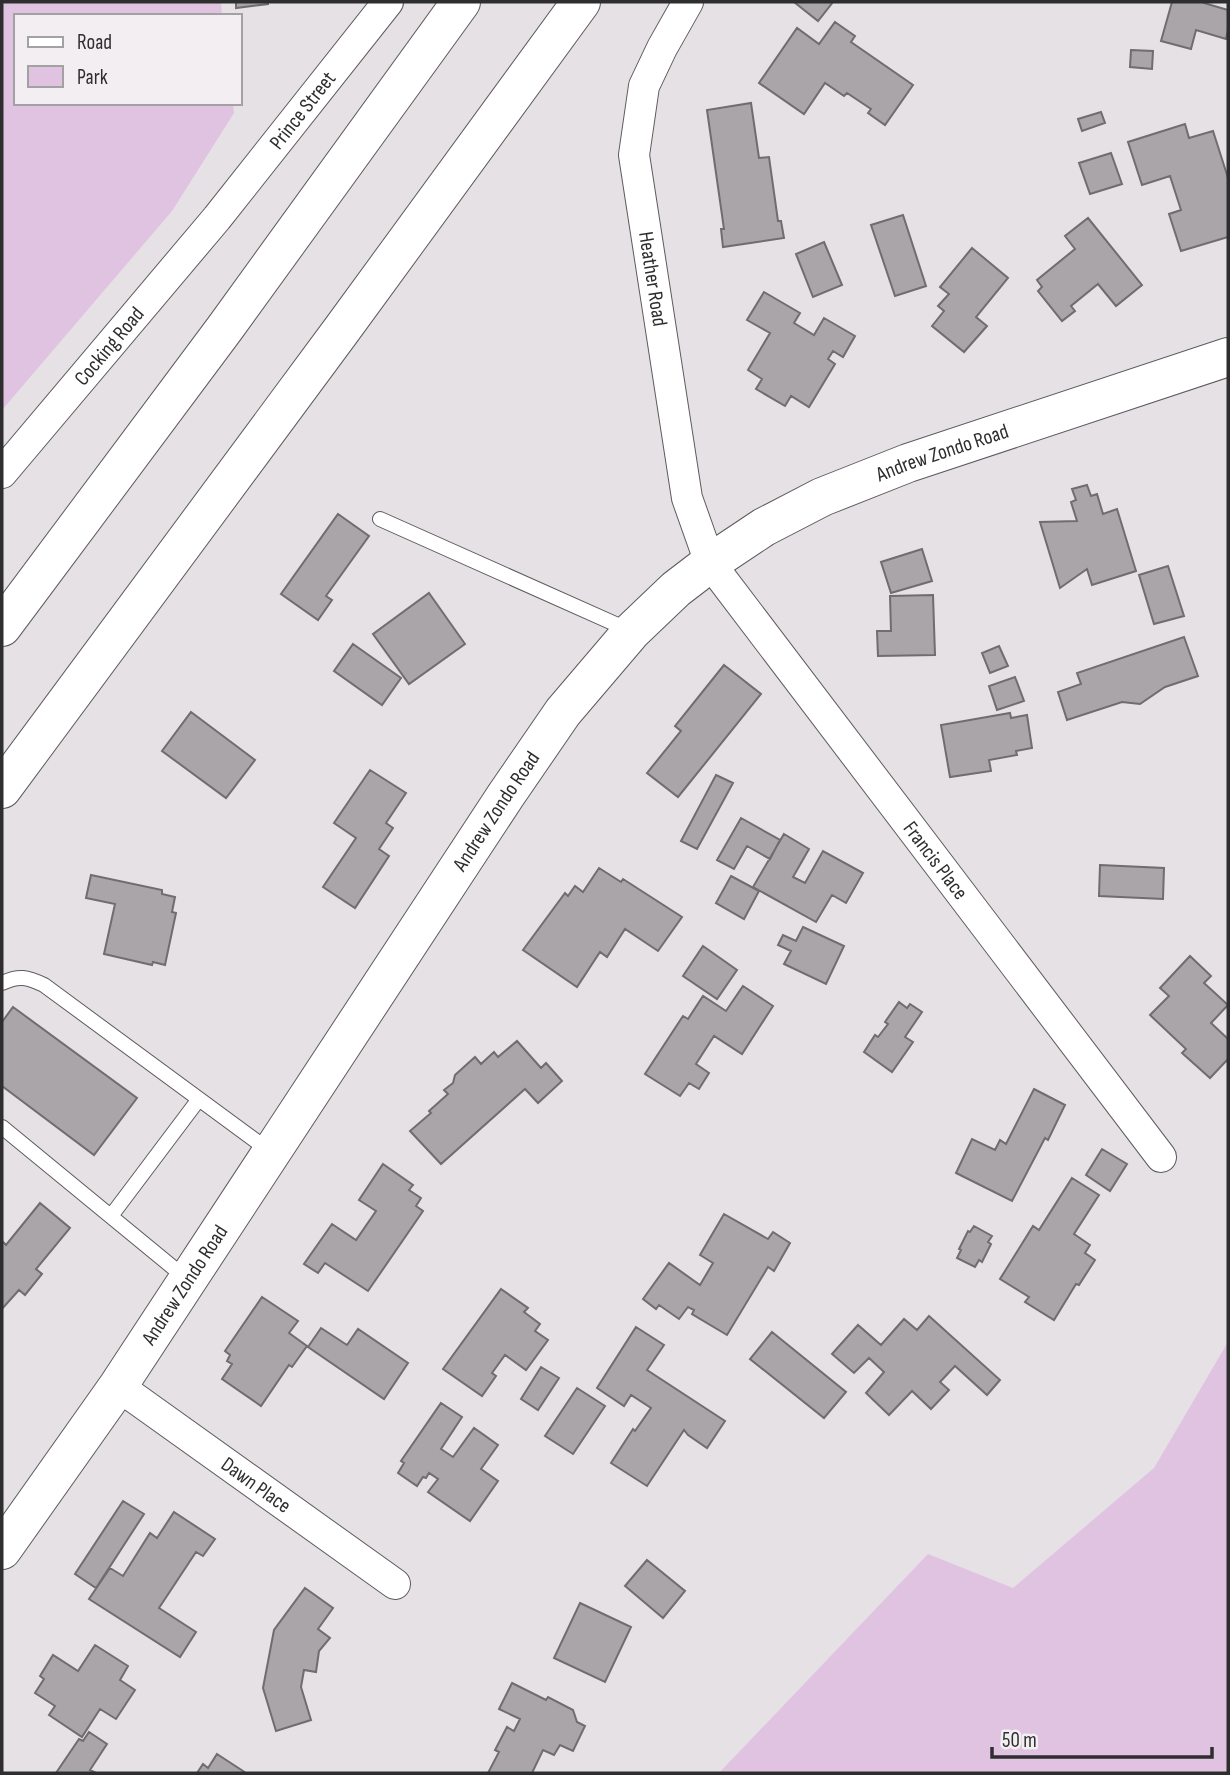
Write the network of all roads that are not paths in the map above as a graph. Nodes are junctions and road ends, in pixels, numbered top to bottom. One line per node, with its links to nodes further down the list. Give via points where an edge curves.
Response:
1 (388, 2): 5 (street, Prince Street)
2 (461, 2): 10 (main road)
3 (581, 2): 12 (main road)
4 (688, 2): 9 (street, Heather Road, via 644,86 634,155 687,498)
5 (217, 218): 7 (street, Cocking Road)
6 (1228, 357): 9 (main road, Andrew Zondo Road, via 908,463 822,497 764,527)
7 (2, 473)
8 (380, 519): 11 (lane)
9 (710, 563): 11 (main road, Andrew Zondo Road); 17 (street, Francis Place)
10 (2, 627)
11 (632, 631): 16 (main road, Andrew Zondo Road, via 556,722)
12 (2, 789)
13 (2, 983): 14 (lane, via 15,977 44,985)
14 (199, 1099): 16 (lane); 18 (lane)
15 (2, 1127): 18 (lane)
16 (271, 1152): 19 (main road, Andrew Zondo Road)
17 (1161, 1157)
18 (111, 1216): 19 (lane)
19 (188, 1280): 20 (main road, Andrew Zondo Road)
20 (118, 1386): 21 (main road, Andrew Zondo Road); 22 (street, Dawn Place)
21 (2, 1550)
22 (395, 1584)

